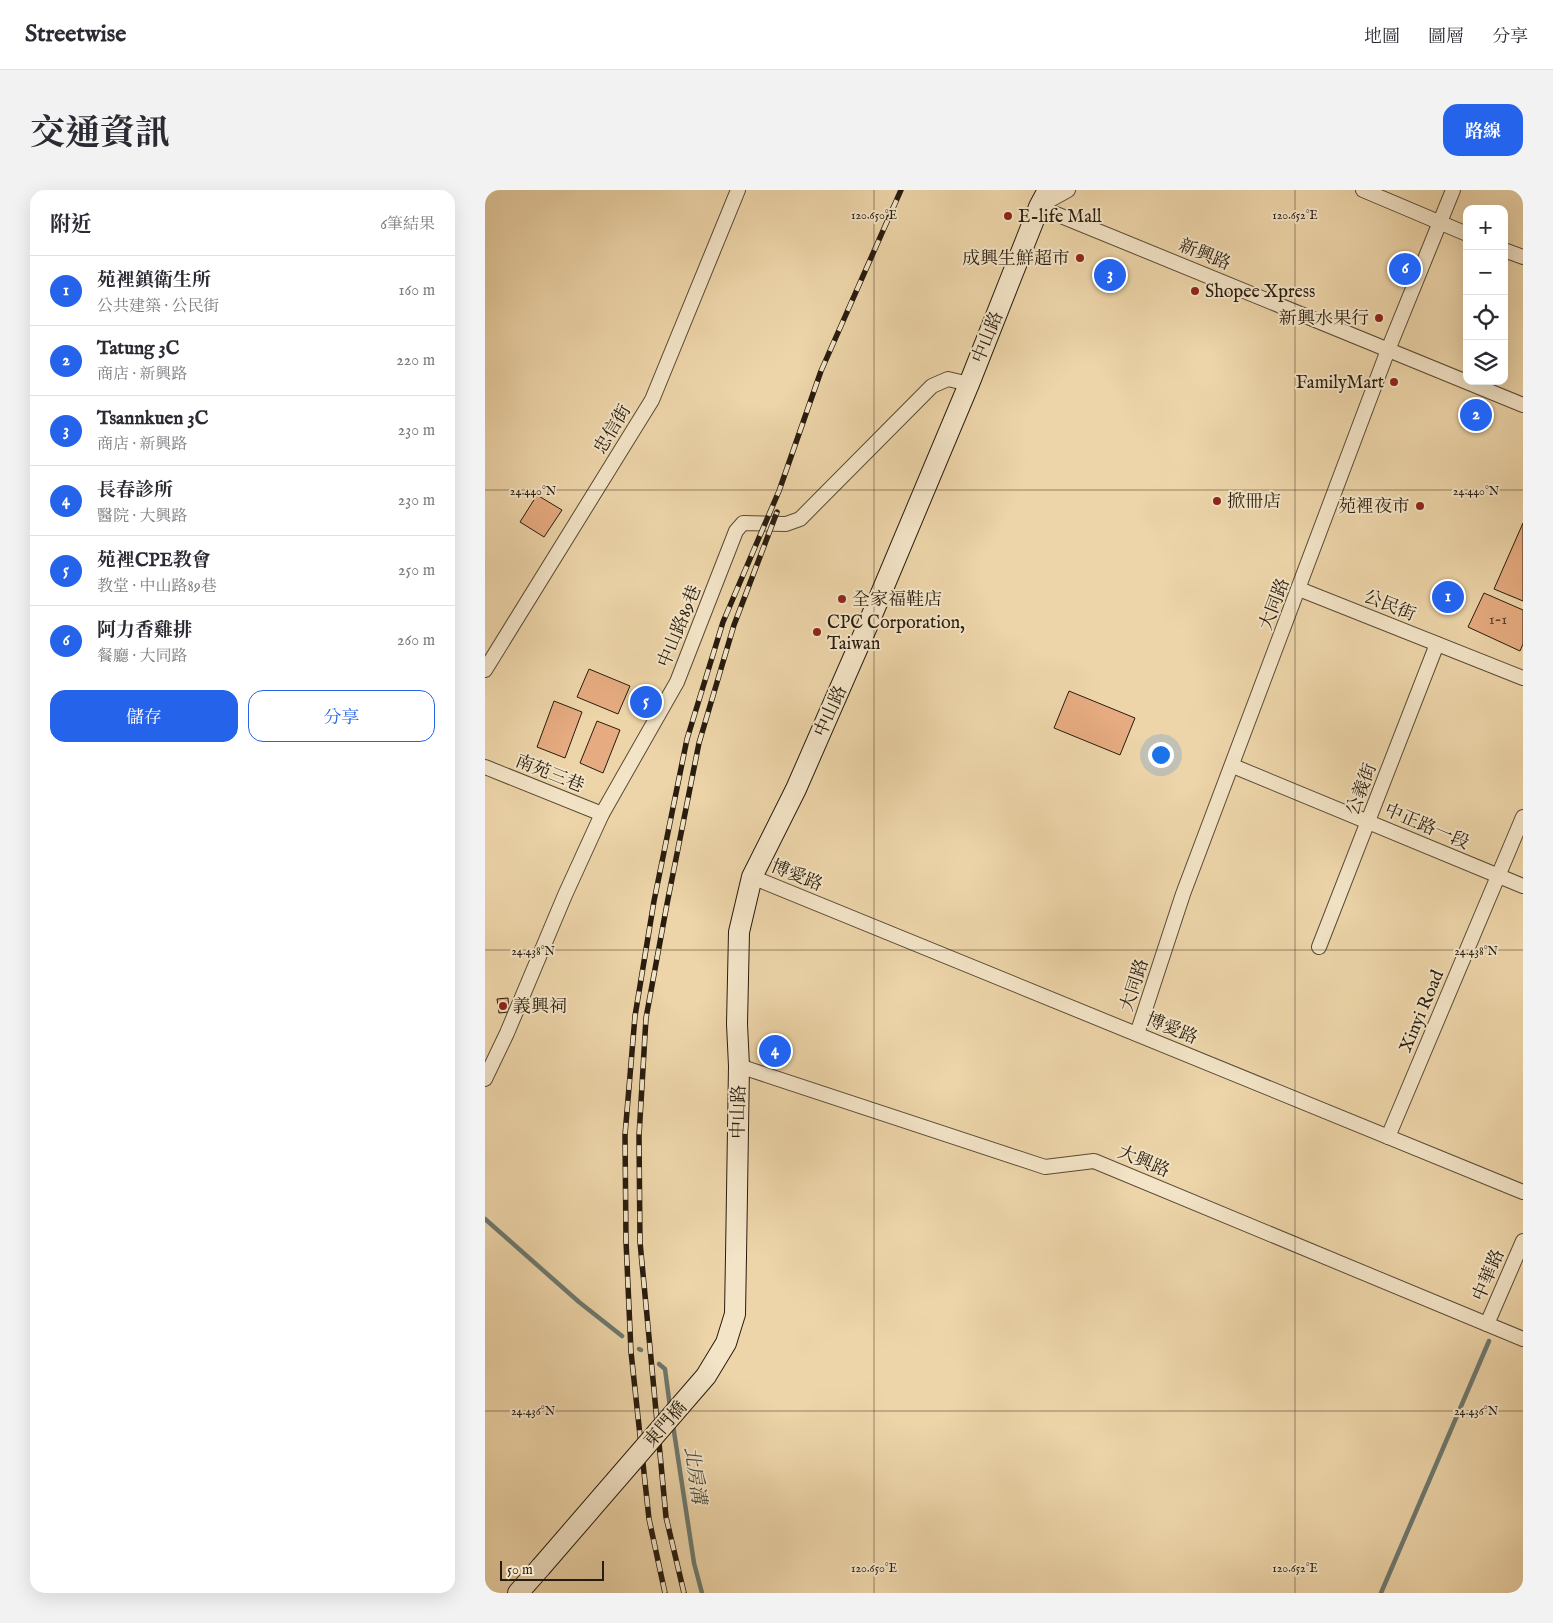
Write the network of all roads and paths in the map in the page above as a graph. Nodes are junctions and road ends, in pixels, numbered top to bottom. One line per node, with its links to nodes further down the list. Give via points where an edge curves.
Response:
1 (737, 190): 15 (street, 忠信街, via 652,400)
2 (1067, 190): 5 (street)
3 (1363, 190): 6 (street)
4 (1453, 190): 6 (street, 大同路)
5 (1043, 198): 10 (street, 新興路); 11 (street, 中山路)
6 (1439, 222): 7 (street); 10 (street, 大同路)
7 (1463, 232)
8 (1508, 251): 9 (street)
9 (1523, 257)
10 (1388, 350): 12 (street, 新興路); 13 (street, 大同路)
11 (969, 384): 19 (street, 中山路89巷, via 948,379 932,386 800,519 786,524 743,523 735,531 677,682); 23 (street, 中山路, via 796,789)
12 (1523, 405)
13 (1299, 589): 14 (street, 公民街); 17 (street, 大同路)
14 (1437, 644): 16 (street, 公民街); 21 (street, 公義街)
15 (485, 670)
16 (1523, 678)
17 (1233, 766): 21 (street, 中正路一段); 26 (street, 大同路, via 1183,894)
18 (485, 767): 19 (street, 南苑三巷)
19 (601, 814): 28 (street, 中山路89巷)
20 (1523, 816): 22 (street, Xinyi Road)
21 (1368, 822): 22 (street, 中正路一段); 25 (street, 公義街)
22 (1498, 876): 24 (street, 中正路一段); 29 (street, Xinyi Road)
23 (752, 877): 26 (street, 博愛路); 27 (street, 中山路, via 739,932)
24 (1523, 886)
25 (1319, 947)
26 (1137, 1034): 29 (street, 博愛路)
27 (739, 1066): 32 (street, 中山路); 33 (street, 大興路, via 1045,1167 1094,1161)
28 (485, 1079)
29 (1388, 1137): 30 (street, 博愛路)
30 (1523, 1192)
31 (1523, 1242): 33 (street, 中華路)
32 (736, 1256): 35 (street, 東門橋, bridge, via 735,1314 726,1343 706,1376)
33 (1487, 1324): 34 (street, 大興路)
34 (1523, 1338)
35 (518, 1593)

